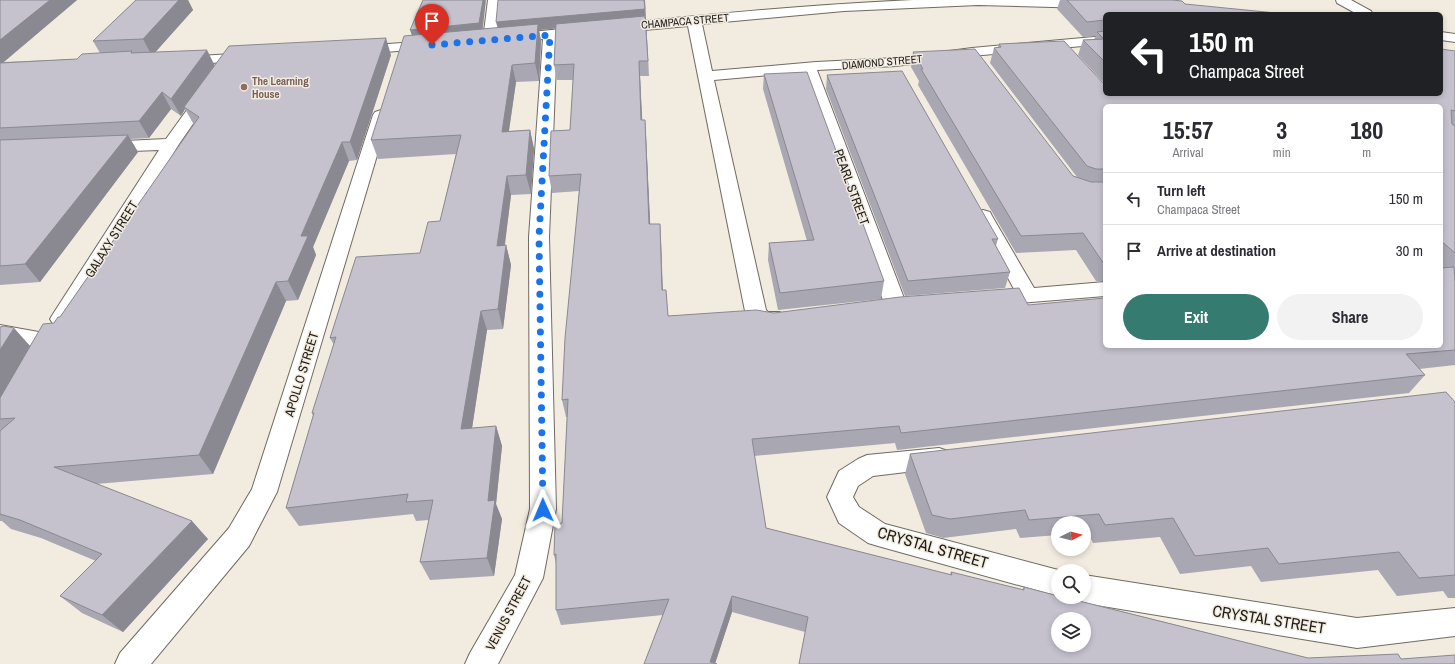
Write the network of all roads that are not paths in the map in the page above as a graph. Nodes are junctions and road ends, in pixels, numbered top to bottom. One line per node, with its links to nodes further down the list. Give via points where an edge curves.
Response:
1 (494, 0): 9 (street)
2 (1342, 0): 4 (street)
3 (1106, 4): 5 (street, CHAMPACA STREET, via 978,2 844,7)
4 (1363, 12)
5 (694, 20): 6 (street, CHAMPACA STREET); 22 (street)
6 (550, 35): 9 (street, CHAMPACA STREET); 40 (street, VENUS STREET, via 539,237 543,510 530,578)
7 (1443, 36): 8 (street)
8 (1455, 38)
9 (490, 40): 11 (street, CHAMPACA STREET)
10 (1103, 40): 12 (street, DIAMOND STREET)
11 (474, 42)
12 (1057, 43): 16 (street); 20 (street, DIAMOND STREET, via 900,69)
13 (442, 44): 14 (street)
14 (402, 48): 15 (street); 21 (street)
15 (348, 51)
16 (1068, 55)
17 (262, 56): 18 (street)
18 (230, 58): 19 (street); 24 (street, GALAXY STREET)
19 (167, 62)
20 (808, 67): 22 (street, DIAMOND STREET); 30 (street, PEARL STREET, via 904,305)
21 (396, 69)
22 (706, 76): 31 (street, via 756,311 762,320)
23 (387, 99): 39 (street, APOLLO STREET, via 264,492 239,537)
24 (171, 144): 25 (street); 33 (street, GALAXY STREET)
25 (85, 148)
26 (973, 199): 28 (street)
27 (1103, 289): 28 (street)
28 (1028, 295): 29 (street)
29 (974, 299)
30 (873, 308)
31 (796, 318)
32 (0, 333): 33 (street)
33 (47, 341): 34 (street, GALAXY STREET)
34 (36, 361)
35 (961, 455): 36 (street, CRYSTAL STREET, via 867,466 848,479 840,497 849,515 878,534)
36 (1051, 581)
37 (1091, 590): 38 (street, CRYSTAL STREET, via 1357,633)
38 (1455, 622)
39 (131, 664)
40 (481, 664)

